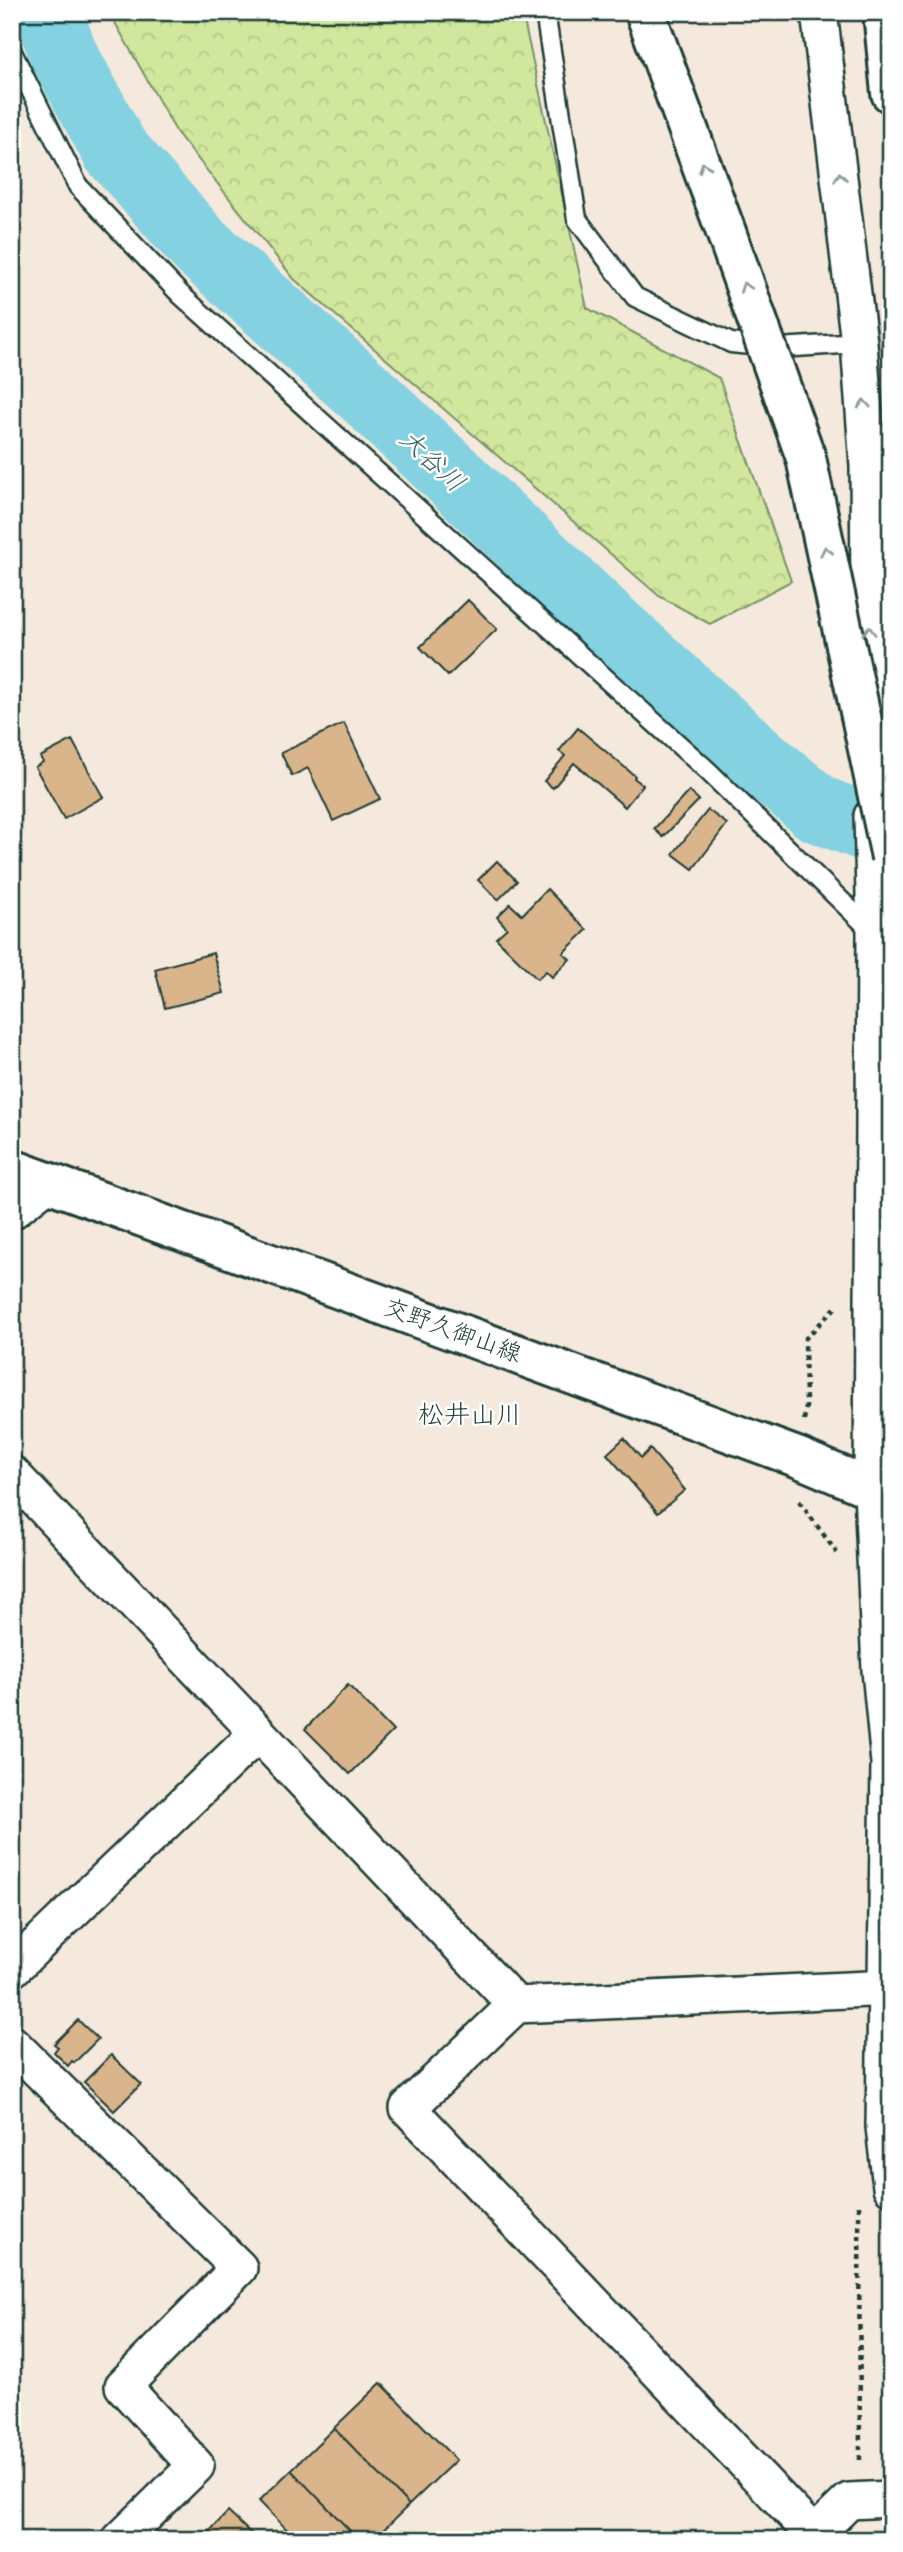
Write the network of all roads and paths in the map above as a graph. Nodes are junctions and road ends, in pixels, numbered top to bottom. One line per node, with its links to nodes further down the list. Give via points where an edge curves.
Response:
1 (545, 12): 7 (lane, via 577,219 635,297 731,343 779,348)
2 (646, 12): 8 (main road, one-way to 2, bridge, via 806,458)
3 (819, 12): 7 (street, one-way to 3)
4 (883, 12): 6 (main road)
5 (12, 52): 9 (lane, via 78,186 181,295 708,771)
6 (891, 93)
7 (859, 343): 8 (street, one-way to 7, via 872,797 868,466)
8 (882, 872): 9 (street)
9 (875, 934): 14 (street)
10 (12, 1169): 11 (main road, 交野久御山線)
11 (49, 1182): 12 (street); 14 (main road, 交野久御山線, via 797,1457)
12 (12, 1211)
13 (12, 1474): 15 (street)
14 (881, 1494): 17 (street, via 880,1670 889,1763)
15 (258, 1733): 16 (street); 18 (street)
16 (12, 1969)
17 (888, 1988): 18 (street); 20 (street, via 884,2127)
18 (516, 2004): 22 (street, via 408,2108)
19 (12, 2044): 23 (street, via 239,2268 123,2386 196,2466)
20 (891, 2187)
21 (891, 2500): 22 (street, via 849,2501)
22 (811, 2538)
23 (120, 2540)

